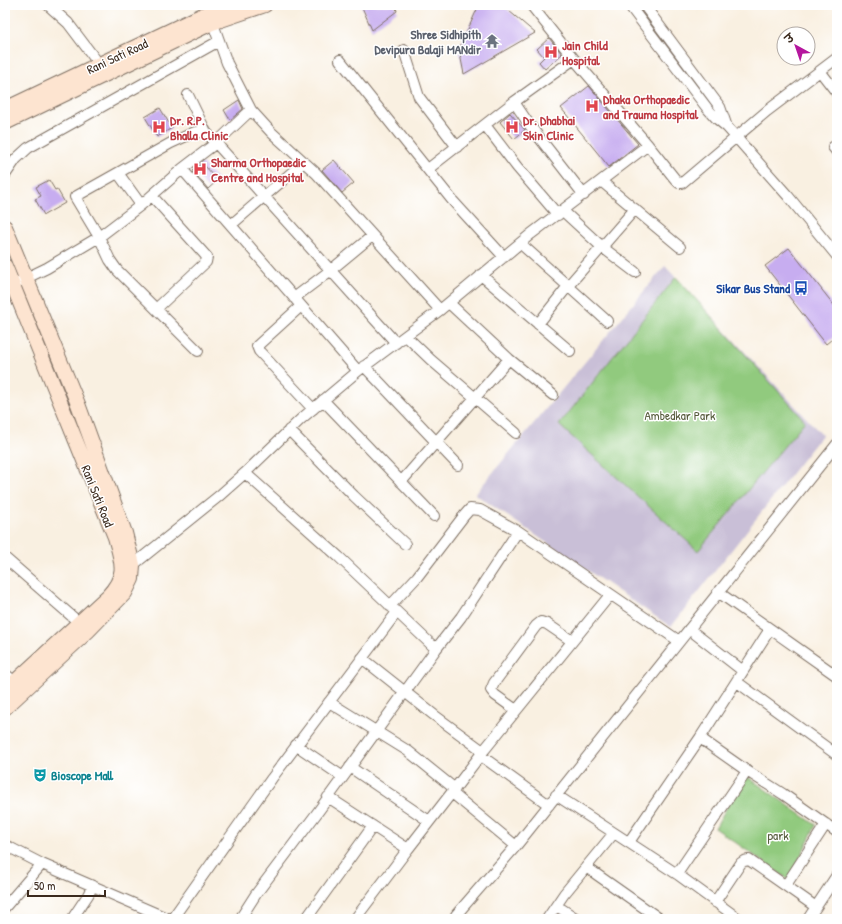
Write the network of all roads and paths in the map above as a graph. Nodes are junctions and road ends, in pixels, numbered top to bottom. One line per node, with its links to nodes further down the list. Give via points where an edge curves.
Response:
1 (48, 5): 13 (street, via 68,23)
2 (230, 5): 7 (street, Rani Sati Road)
3 (265, 5): 7 (street)
4 (532, 5): 11 (street)
5 (629, 5): 22 (street, via 707,108)
6 (644, 5): 22 (street, via 720,107)
7 (211, 18): 8 (street); 13 (street, Rani Sati Road); 20 (street)
8 (219, 41): 19 (street); 32 (street, via 28,148 16,159)
9 (404, 50): 27 (street, via 419,97)
10 (837, 58): 14 (street)
11 (574, 59): 17 (street); 26 (street)
12 (340, 60): 30 (street)
13 (99, 64): 18 (street, Rani Sati Road)
14 (820, 71): 15 (street); 24 (street)
15 (837, 93)
16 (188, 95): 23 (street)
17 (514, 102): 21 (street); 34 (street)
18 (5, 109)
19 (251, 110): 25 (street); 28 (street)
20 (5, 123)
21 (485, 125): 27 (street); 39 (street, via 517,167)
22 (727, 127): 24 (street)
23 (206, 132): 25 (street); 31 (street, via 195,132 171,143)
24 (736, 138): 26 (street, via 682,183 679,183); 47 (street)
25 (216, 143): 29 (street); 36 (street)
26 (648, 145): 33 (street)
27 (456, 147): 30 (street)
28 (304, 162): 36 (street); 42 (street)
29 (182, 169): 35 (street); 40 (street)
30 (428, 169): 48 (street, via 452,200)
31 (118, 173): 37 (street); 43 (street, via 75,197)
32 (5, 175)
33 (601, 181): 34 (street); 38 (street)
34 (584, 194): 39 (street)
35 (152, 196): 37 (street); 59 (street, via 208,257 206,262)
36 (265, 196): 40 (street); 50 (street)
37 (141, 205): 43 (street)
38 (635, 209): 45 (street); 46 (street)
39 (561, 213): 44 (street); 45 (street)
40 (231, 225): 56 (street)
41 (5, 227): 53 (street)
42 (372, 236): 50 (street); 60 (street)
43 (99, 237): 53 (street); 59 (street, via 117,270)
44 (521, 244): 48 (street); 55 (street)
45 (602, 247): 51 (street); 55 (street)
46 (680, 247)
47 (837, 256)
48 (504, 257): 52 (street)
49 (5, 266): 54 (street, Rani Sati Road)
50 (331, 270): 56 (street); 64 (street)
51 (635, 272)
52 (481, 275): 57 (street); 62 (street)
53 (26, 278): 54 (street); 82 (street, via 78,404)
54 (12, 285): 82 (street, Rani Sati Road)
55 (568, 286): 61 (street); 62 (street)
56 (294, 298): 58 (street)
57 (449, 303): 60 (street); 67 (street)
58 (301, 306): 68 (street); 72 (street, via 257,346)
59 (156, 309): 65 (street)
60 (440, 310): 63 (street)
61 (607, 321)
62 (538, 324): 66 (street)
63 (406, 336): 64 (street); 70 (street)
64 (396, 343): 68 (street)
65 (198, 351)
66 (570, 351)
67 (509, 359): 69 (street); 70 (street)
68 (361, 369): 71 (street); 75 (street)
69 (553, 395)
70 (475, 398): 74 (street); 75 (street)
71 (323, 400): 72 (street); 79 (street)
72 (312, 409): 73 (street)
73 (289, 430): 78 (street); 83 (street)
74 (516, 433)
75 (437, 442): 77 (street); 79 (street)
76 (837, 444): 86 (street)
77 (458, 465)
78 (245, 473): 85 (street); 88 (street)
79 (401, 482): 80 (street)
80 (434, 516)
81 (518, 531): 87 (street); 88 (street, via 480,510 470,510); 94 (street, via 461,618)
82 (120, 535): 85 (street); 89 (street, Rani Sati Road, via 121,577)
83 (405, 544)
84 (5, 558): 89 (street)
85 (133, 565): 89 (street, via 132,579 125,593)
86 (718, 592): 90 (street); 91 (street)
87 (610, 595): 92 (street); 93 (street)
88 (394, 609): 94 (street); 95 (street)
89 (84, 627): 98 (street, Rani Sati Road); 102 (street)
90 (689, 629): 93 (street); 96 (street)
91 (770, 629): 96 (street); 97 (street)
92 (572, 641): 103 (street); 103 (street, via 547,624 541,622 536,626 491,690)
93 (680, 641): 113 (street)
94 (436, 649): 100 (street)
95 (362, 658): 100 (street); 101 (street)
96 (744, 671): 99 (street)
97 (837, 676)
98 (8, 682)
99 (737, 682): 105 (street); 108 (street)
100 (405, 692): 104 (street); 107 (street)
101 (329, 702): 104 (street); 106 (street)
102 (5, 708)
103 (516, 710): 107 (street)
104 (376, 731): 109 (street); 112 (street, via 408,751)
105 (700, 738): 110 (street); 121 (street)
106 (296, 745): 111 (street); 137 (street)
107 (481, 753): 112 (street); 115 (street)
108 (837, 755)
109 (350, 767): 111 (street); 116 (street)
110 (747, 771): 117 (street); 127 (street)
111 (343, 776): 114 (street)
112 (453, 791): 116 (street); 123 (street)
113 (556, 795): 115 (street); 120 (street)
114 (328, 797): 118 (street); 138 (street)
115 (549, 805): 123 (street)
116 (429, 822): 124 (street)
117 (826, 824): 119 (street); 129 (street)
118 (373, 826): 124 (street); 139 (street)
119 (837, 832)
120 (614, 833): 121 (street); 126 (street)
121 (629, 842): 127 (street)
122 (5, 845): 125 (street)
123 (516, 846): 135 (street)
124 (408, 849): 140 (street)
125 (42, 864): 130 (street); 133 (street)
126 (586, 867): 132 (street); 143 (street)
127 (677, 874): 131 (street)
128 (837, 875): 134 (street)
129 (786, 885): 131 (street, via 749,860 744,860); 134 (street)
130 (92, 887): 136 (street); 137 (street)
131 (715, 902): 144 (street)
132 (557, 906): 141 (street); 142 (street)
133 (5, 907)
134 (816, 908): 145 (street)
135 (456, 915)
136 (72, 919)
137 (170, 919)
138 (240, 919)
139 (306, 919)
140 (355, 919)
141 (547, 919)
142 (577, 919)
143 (660, 919)
144 (740, 919)
145 (808, 919)

